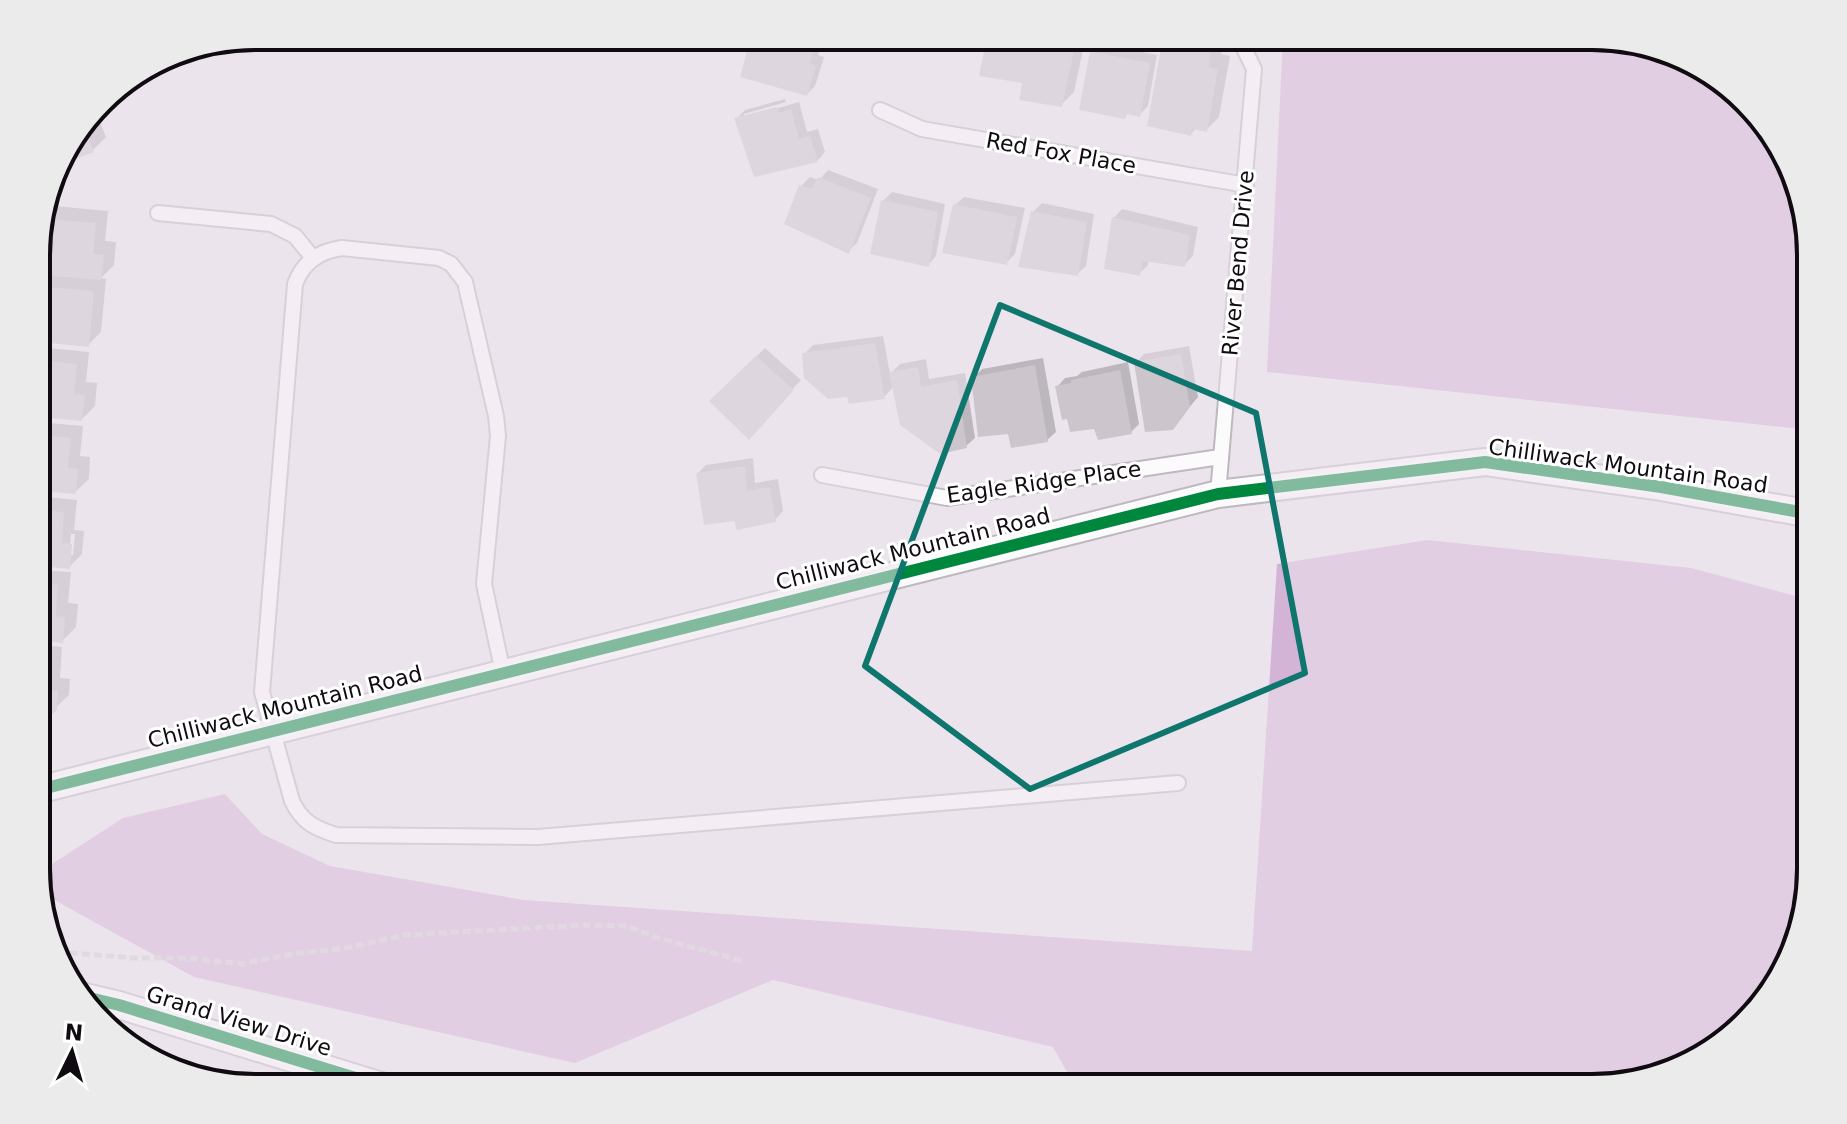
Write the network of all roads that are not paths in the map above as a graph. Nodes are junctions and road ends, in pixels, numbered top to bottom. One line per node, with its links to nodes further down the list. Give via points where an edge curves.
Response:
1 (1245, 50): 3 (lane, River Bend Drive, via 1254,69)
2 (880, 110): 3 (lane, Red Fox Place, via 922,129)
3 (1246, 185): 6 (lane, River Bend Drive)
4 (158, 213): 5 (lane, via 271,224 295,236)
5 (313, 258): 10 (lane, via 342,248 439,258 465,282 497,426 484,584); 11 (lane, via 295,284 262,692)
6 (1220, 457): 7 (lane, Eagle Ridge Place, via 947,498); 8 (lane, River Bend Drive)
7 (822, 475)
8 (1218, 494): 9 (street, Chilliwack Mountain Road, via 1485,462); 10 (street, Chilliwack Mountain Road)
9 (1797, 511)
10 (503, 673): 11 (street, Chilliwack Mountain Road)
11 (272, 731): 12 (lane, via 300,817 336,835 538,837); 13 (street, Chilliwack Mountain Road)
12 (1178, 783)
13 (50, 787)
14 (98, 1000): 15 (street, Grand View Drive)
15 (343, 1074)

